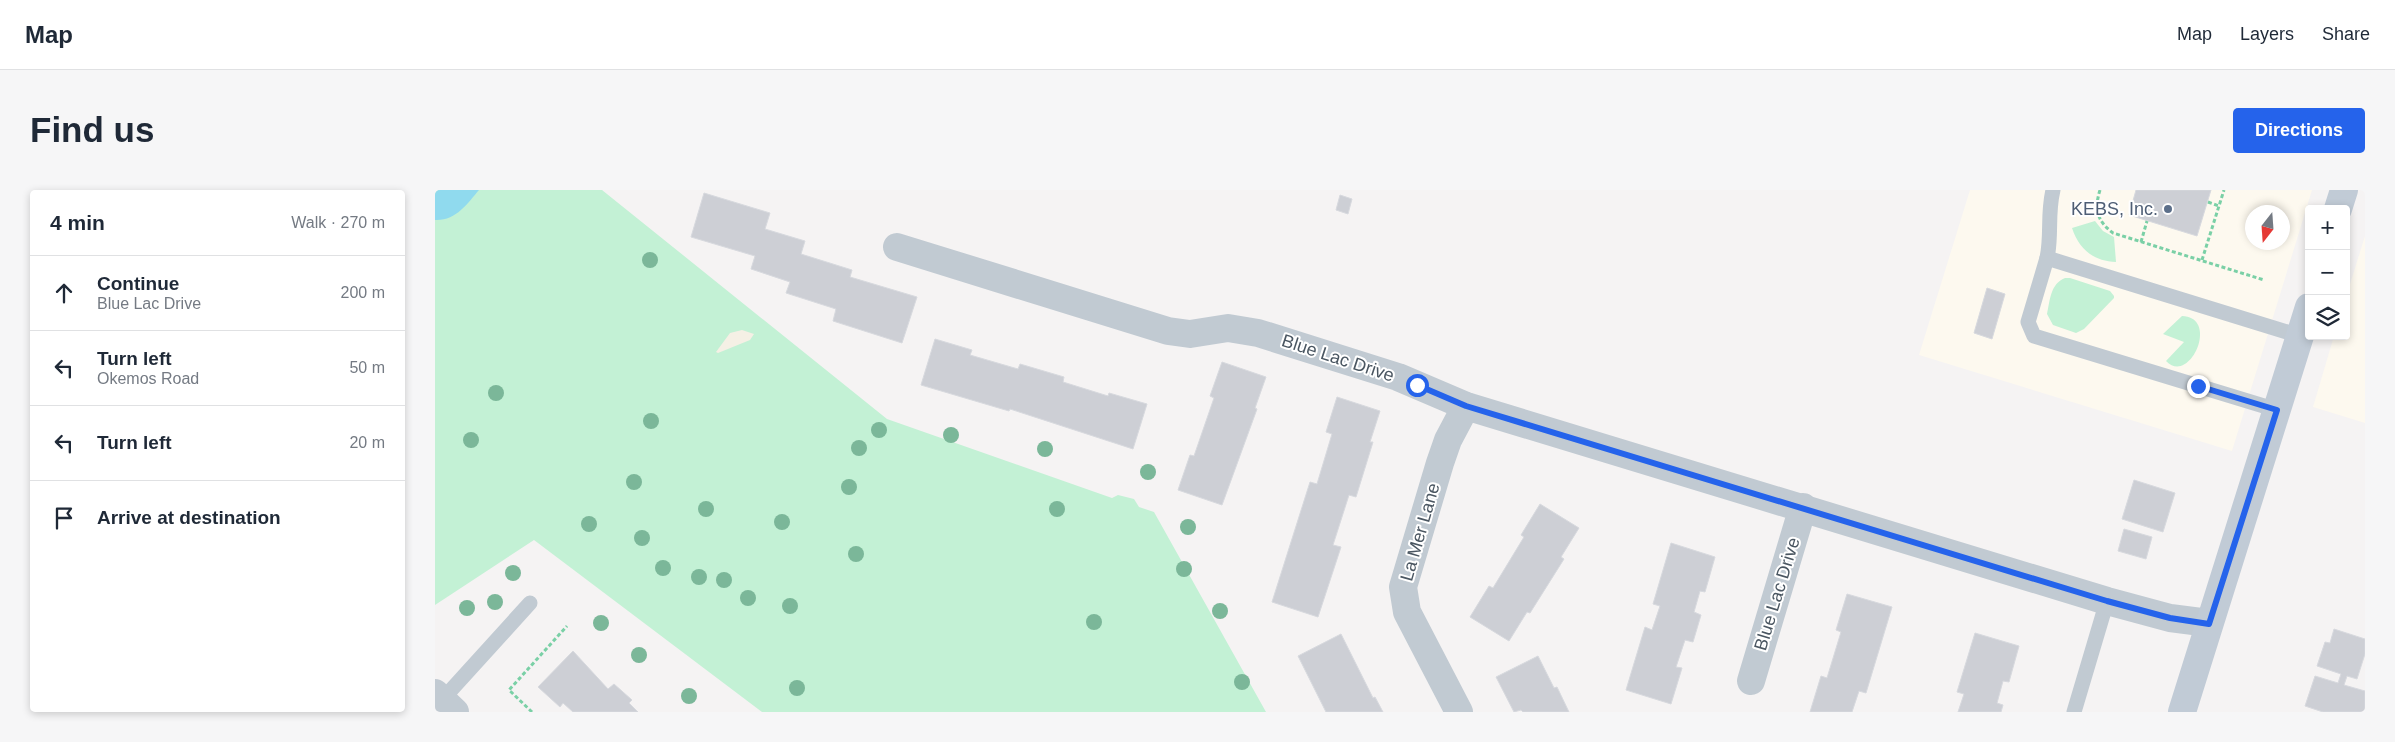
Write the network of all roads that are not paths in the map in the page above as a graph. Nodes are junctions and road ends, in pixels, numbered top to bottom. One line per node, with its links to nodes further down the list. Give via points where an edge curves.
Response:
1 (2053, 190): 5 (lane)
2 (2344, 190): 3 (street)
3 (2339, 205)
4 (897, 247): 8 (street, Blue Lac Drive, via 1168,331 1190,334 1228,328 1258,333 1398,376)
5 (2047, 258): 7 (lane); 9 (lane, via 2028,322 2034,336)
6 (2305, 319): 7 (street)
7 (2300, 336): 9 (street)
8 (1466, 406): 10 (street, Blue Lac Drive); 16 (street, La Mer Lane, via 1448,440 1403,587 1407,612)
9 (2277, 410): 13 (street)
10 (1803, 507): 11 (street, Blue Lac Drive); 14 (street, Blue Lac Drive)
11 (2107, 601): 13 (street, Blue Lac Drive, via 2170,618); 17 (lane)
12 (530, 603): 15 (lane)
13 (2209, 624): 18 (street)
14 (1751, 681)
15 (444, 702)
16 (1459, 712)
17 (2074, 712)
18 (2182, 712)

